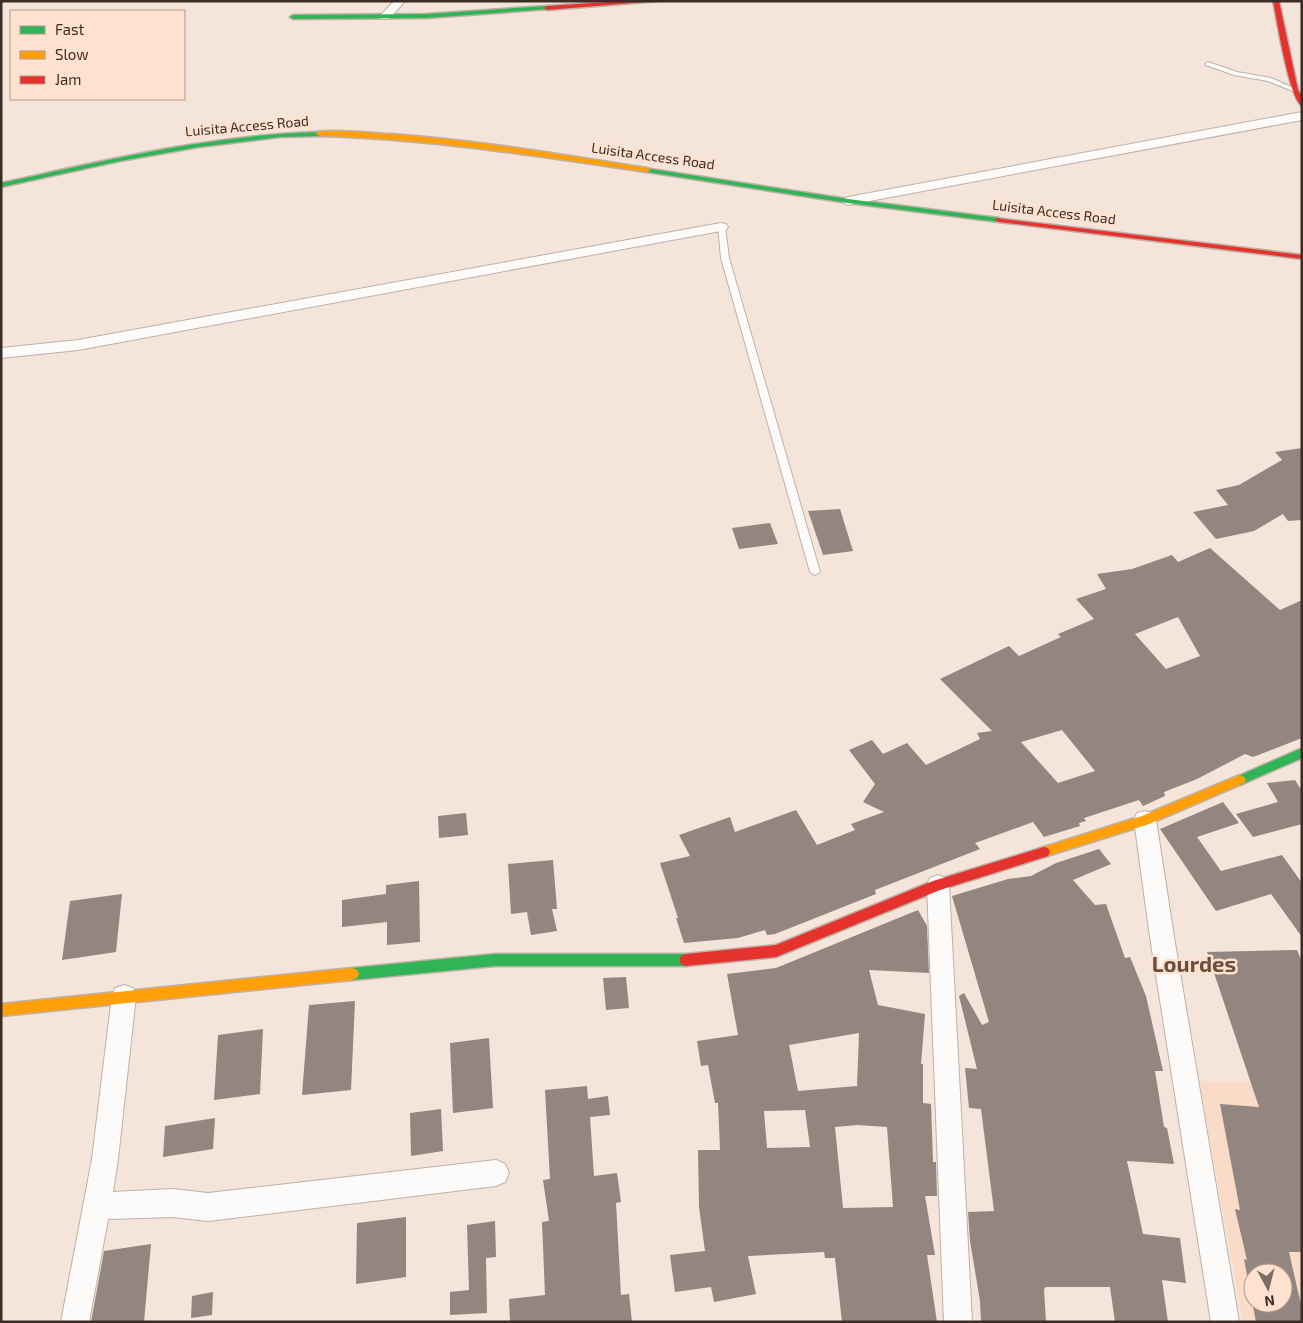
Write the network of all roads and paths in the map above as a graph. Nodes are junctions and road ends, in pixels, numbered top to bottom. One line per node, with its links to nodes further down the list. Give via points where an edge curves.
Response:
1 (400, 1): 6 (street)
2 (654, 1): 4 (street)
3 (1275, 2): 8 (street)
4 (552, 5): 6 (street, via 458,15)
5 (293, 17): 6 (street)
6 (385, 17)
7 (1208, 64): 8 (lane, via 1236,74 1269,79)
8 (1295, 90): 9 (street)
9 (1302, 104)
10 (1302, 116): 12 (street)
11 (1, 185): 12 (street, Luisita Access Road, via 195,144 289,134 372,134 520,151)
12 (848, 201): 14 (street, Luisita Access Road)
13 (721, 226): 15 (street, via 78,346); 16 (lane, via 725,258)
14 (1302, 257)
15 (1, 353)
16 (814, 572)
17 (1302, 753): 18 (street)
18 (1145, 820): 19 (street); 26 (street)
19 (938, 886): 20 (street, via 776,951 695,960 495,960); 25 (street)
20 (124, 996): 21 (street); 23 (street)
21 (1, 1010)
22 (496, 1173): 23 (street, via 208,1207 173,1203)
23 (97, 1206): 24 (street)
24 (75, 1322)
25 (958, 1322)
26 (1225, 1322)

